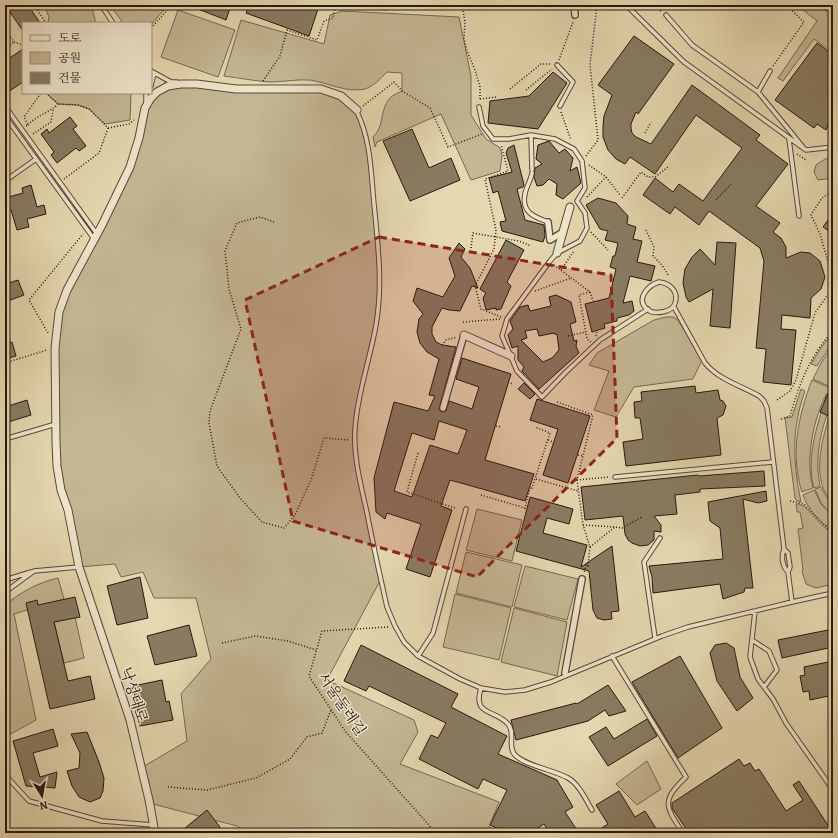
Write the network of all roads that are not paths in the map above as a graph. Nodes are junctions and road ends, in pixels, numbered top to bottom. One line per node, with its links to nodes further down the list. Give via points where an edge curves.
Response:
1 (101, 5): 8 (lane)
2 (574, 5): 6 (street)
3 (626, 5): 21 (lane, via 684,62)
4 (830, 5): 5 (lane)
5 (833, 7)
6 (576, 15)
7 (666, 15): 13 (lane, via 692,45)
8 (112, 22)
9 (557, 65): 16 (lane, via 573,82)
10 (770, 71): 13 (lane)
11 (153, 72): 12 (lane, via 171,82)
12 (197, 84): 18 (street, via 174,85 162,89 151,98); 56 (lane, via 236,89 321,89 341,96 357,110 369,155 380,278 376,325 357,408 355,440 358,472 387,607 404,642)
13 (758, 92): 23 (lane)
14 (148, 94): 18 (lane)
15 (5, 106): 32 (lane)
16 (560, 106)
17 (479, 107): 20 (lane, via 483,126 493,139)
18 (144, 111): 26 (lane, via 130,167)
19 (5, 116): 24 (lane)
20 (531, 135): 29 (lane, via 532,171 524,205 531,216); 33 (lane, via 555,139 574,149 582,161 586,188 577,201 585,213 587,228 580,241)
21 (789, 139): 23 (lane); 28 (lane)
22 (833, 147): 23 (lane)
23 (806, 150)
24 (36, 159): 25 (lane); 32 (lane, via 87,230)
25 (5, 181)
26 (118, 194): 30 (street)
27 (570, 207): 31 (street)
28 (799, 216)
29 (548, 222): 31 (street, via 550,240)
30 (102, 225): 32 (lane)
31 (563, 232): 33 (street)
32 (96, 237): 34 (street)
33 (557, 253): 38 (lane, via 507,319 502,336)
34 (67, 290): 40 (lane, 낙성대로, via 59,312 55,348)
35 (674, 307): 36 (lane, via 663,311); 36 (lane, via 676,298 672,287 659,282 650,286 644,293 643,302); 42 (lane, via 711,370 764,401)
36 (648, 309): 38 (lane, via 600,340 542,397 517,371)
37 (464, 334): 38 (street); 39 (street)
38 (511, 356)
39 (442, 408)
40 (56, 424): 41 (lane); 46 (lane, 낙성대로, via 57,466)
41 (5, 438)
42 (773, 462): 43 (lane); 52 (lane, via 784,549 788,553 790,567 788,572)
43 (615, 477)
44 (466, 509): 56 (lane, via 433,633)
45 (660, 538): 54 (lane, via 644,562)
46 (79, 567): 47 (lane); 61 (lane, 낙성대로)
47 (34, 572): 49 (lane); 50 (lane)
48 (582, 579): 58 (street)
49 (5, 580)
50 (5, 592)
51 (833, 593): 52 (lane)
52 (792, 602): 53 (lane)
53 (755, 611): 54 (lane, via 688,627); 55 (lane)
54 (655, 638): 57 (lane)
55 (752, 640): 59 (lane, via 750,657 758,679); 59 (lane, via 769,651 777,670)
56 (418, 656): 60 (lane)
57 (612, 656): 60 (lane, via 551,682 525,690 505,692); 68 (lane, via 686,777 668,798 669,812)
58 (565, 672)
59 (764, 687): 63 (lane)
60 (481, 688): 65 (lane, via 478,703 510,727 512,750 516,756 570,779)
61 (130, 720): 64 (street)
62 (5, 764): 66 (lane, via 7,777 29,801 102,820)
63 (833, 790)
64 (149, 800): 66 (lane)
65 (592, 810)
66 (153, 825): 67 (lane)
67 (155, 833)
68 (682, 833)

